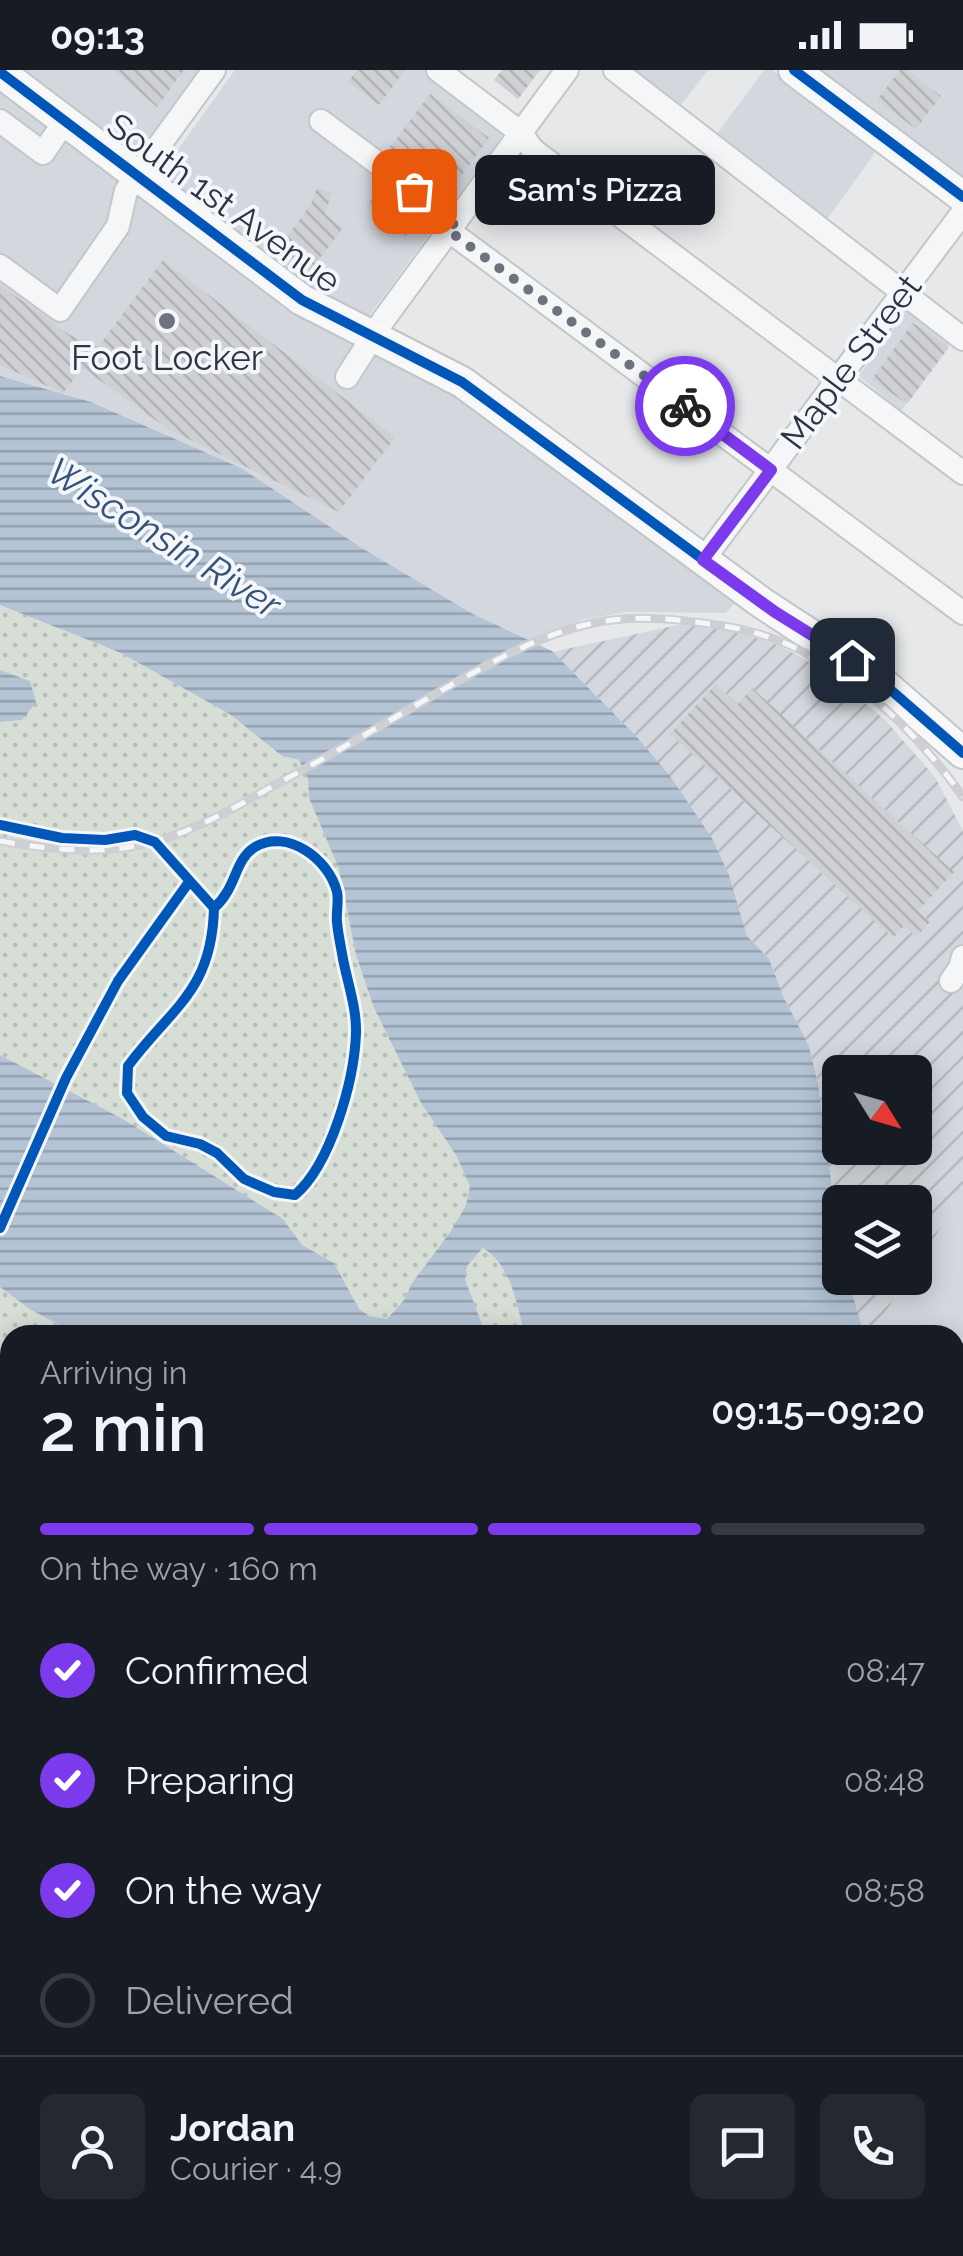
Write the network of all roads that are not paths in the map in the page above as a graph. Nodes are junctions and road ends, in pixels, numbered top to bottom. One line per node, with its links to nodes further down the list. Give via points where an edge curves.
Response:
1 (214, 70): 11 (street)
2 (438, 70): 10 (street)
3 (568, 70): 10 (street)
4 (615, 70): 16 (street)
5 (794, 70): 12 (main road)
6 (0, 72): 8 (main road, South 1st Avenue)
7 (0, 121): 8 (street, via 43,153)
8 (65, 121): 11 (main road, South 1st Avenue)
9 (321, 121): 14 (street)
10 (520, 133): 14 (street); 20 (street, via 533,150)
11 (138, 176): 15 (street, via 126,191 118,226 60,310); 17 (main road, South 1st Avenue, via 302,300)
12 (963, 197)
13 (963, 212): 16 (street, Maple Street)
14 (452, 226): 17 (street); 21 (street)
15 (0, 266)
16 (902, 293): 18 (street); 20 (street, Maple Street)
17 (372, 336): 19 (street); 23 (main road, South 1st Avenue, via 462,382)
18 (963, 338)
19 (347, 377)
20 (839, 380): 21 (street, Maple Street); 22 (street)
21 (771, 470): 23 (street, Maple Street); 24 (street)
22 (963, 474)
23 (703, 560): 25 (main road, South 1st Avenue, via 876,678)
24 (963, 613)
25 (963, 752)
26 (963, 957): 27 (street)
27 (951, 982)

